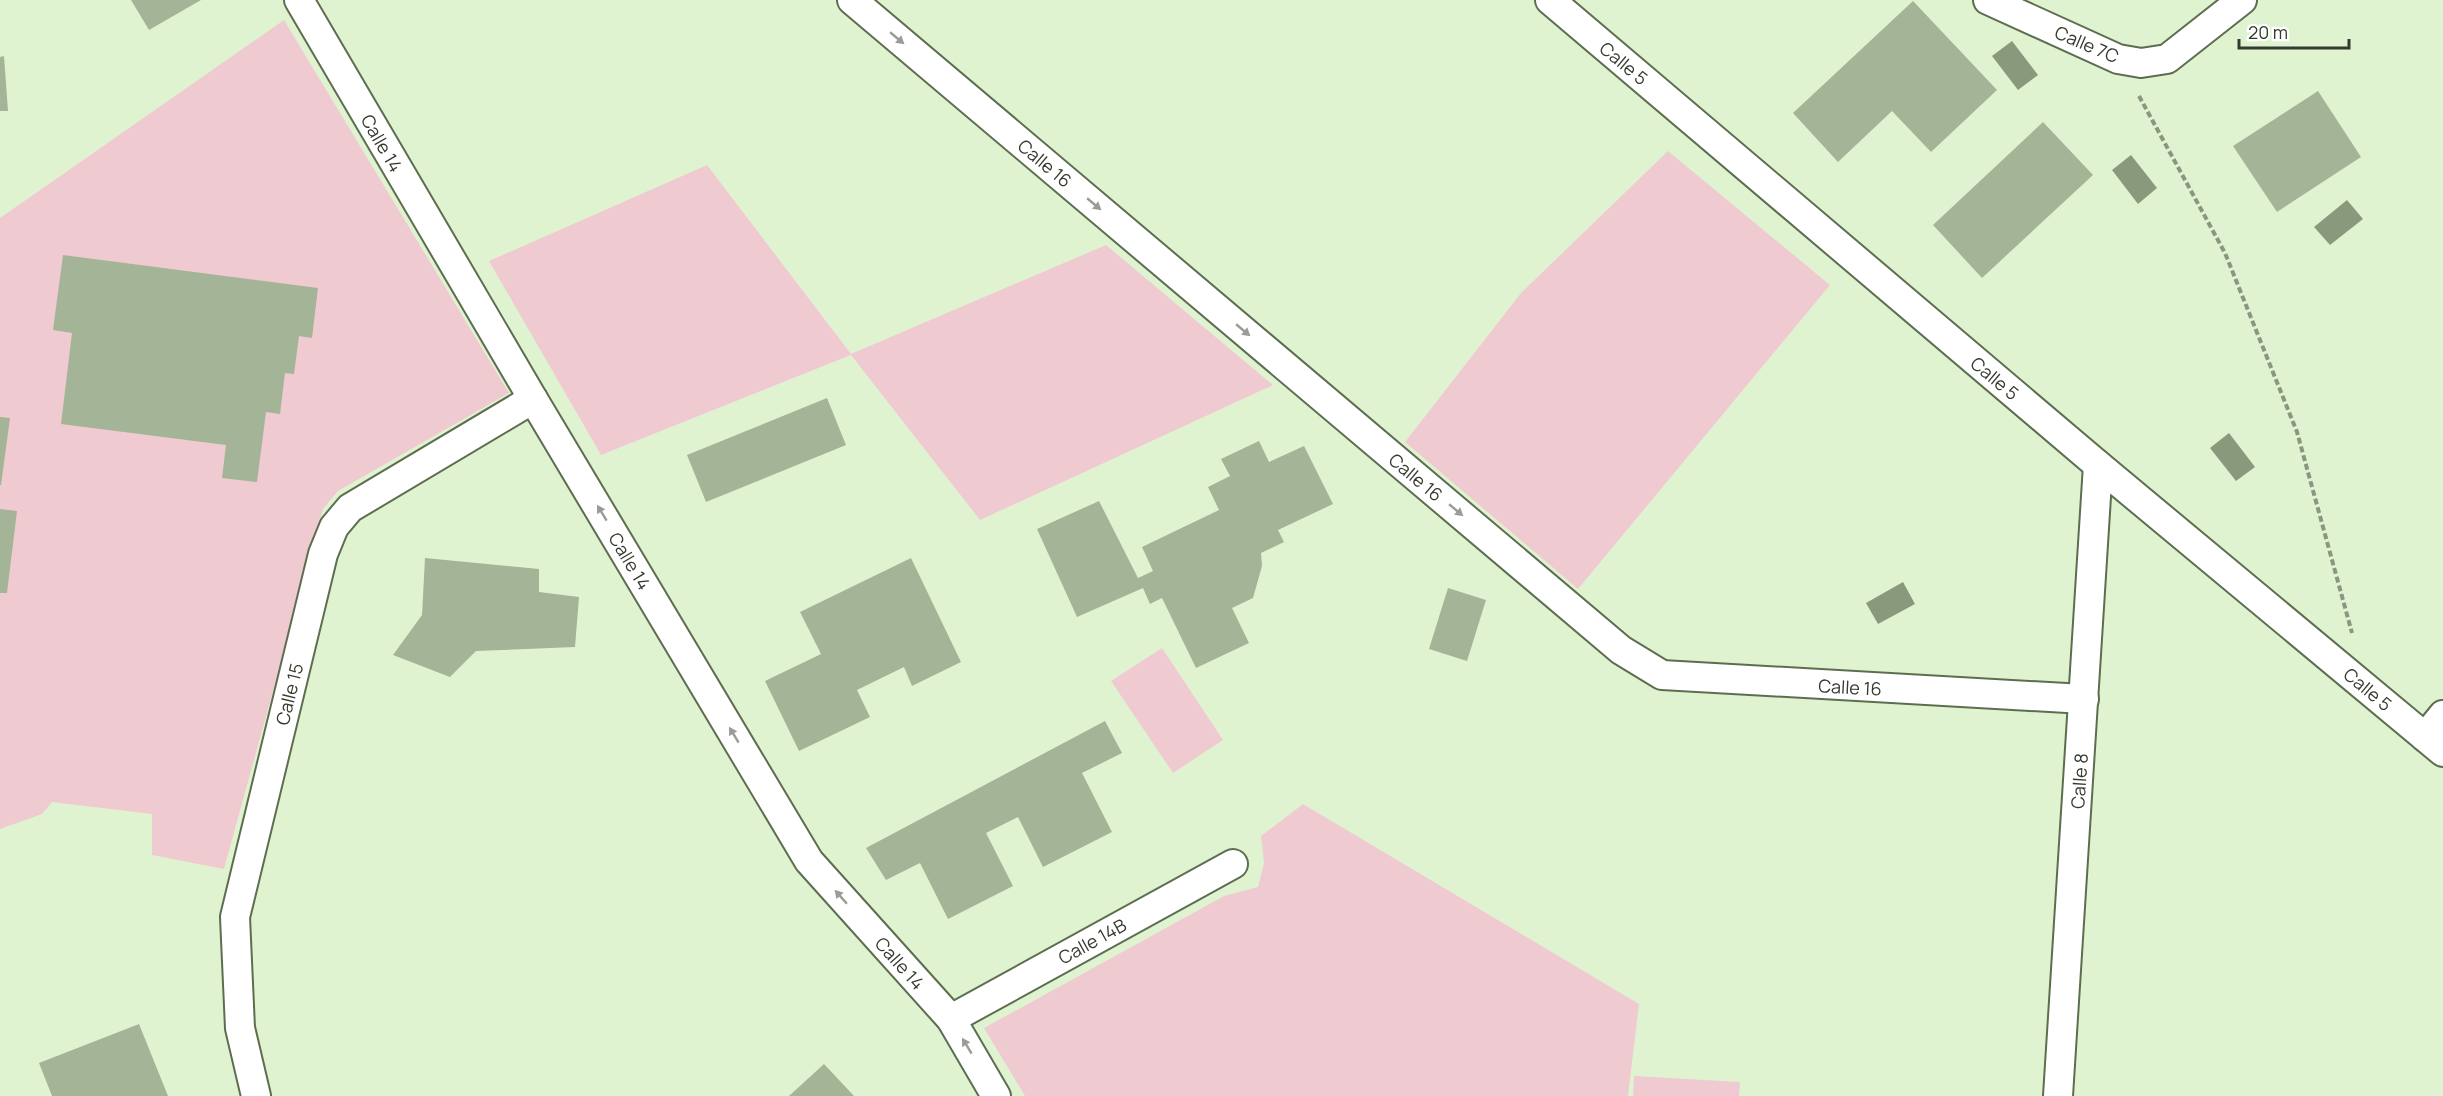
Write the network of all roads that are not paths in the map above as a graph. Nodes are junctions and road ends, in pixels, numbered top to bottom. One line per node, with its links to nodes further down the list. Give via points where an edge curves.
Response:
1 (299, 0): 6 (street, Calle 14)
2 (852, 0): 8 (street, Calle 16, one-way to 8, via 1621,650 1662,675)
3 (1550, 0): 7 (street, Calle 5)
4 (1988, 0): 5 (street, Calle 7C, via 2118,59 2141,63 2167,59)
5 (2242, 0)
6 (533, 399): 12 (street, Calle 14, one-way to 6, via 809,861); 13 (street, Calle 15, via 350,508 334,527 323,554 235,917 240,1028)
7 (2098, 465): 8 (street, Calle 8); 10 (street, Calle 5)
8 (2084, 699): 15 (street, Calle 8)
9 (2443, 715): 10 (street)
10 (2434, 744)
11 (1233, 864): 12 (street, Calle 14B)
12 (951, 1018): 14 (street, Calle 14, one-way to 12)
13 (256, 1096)
14 (996, 1096)
15 (2058, 1096)

